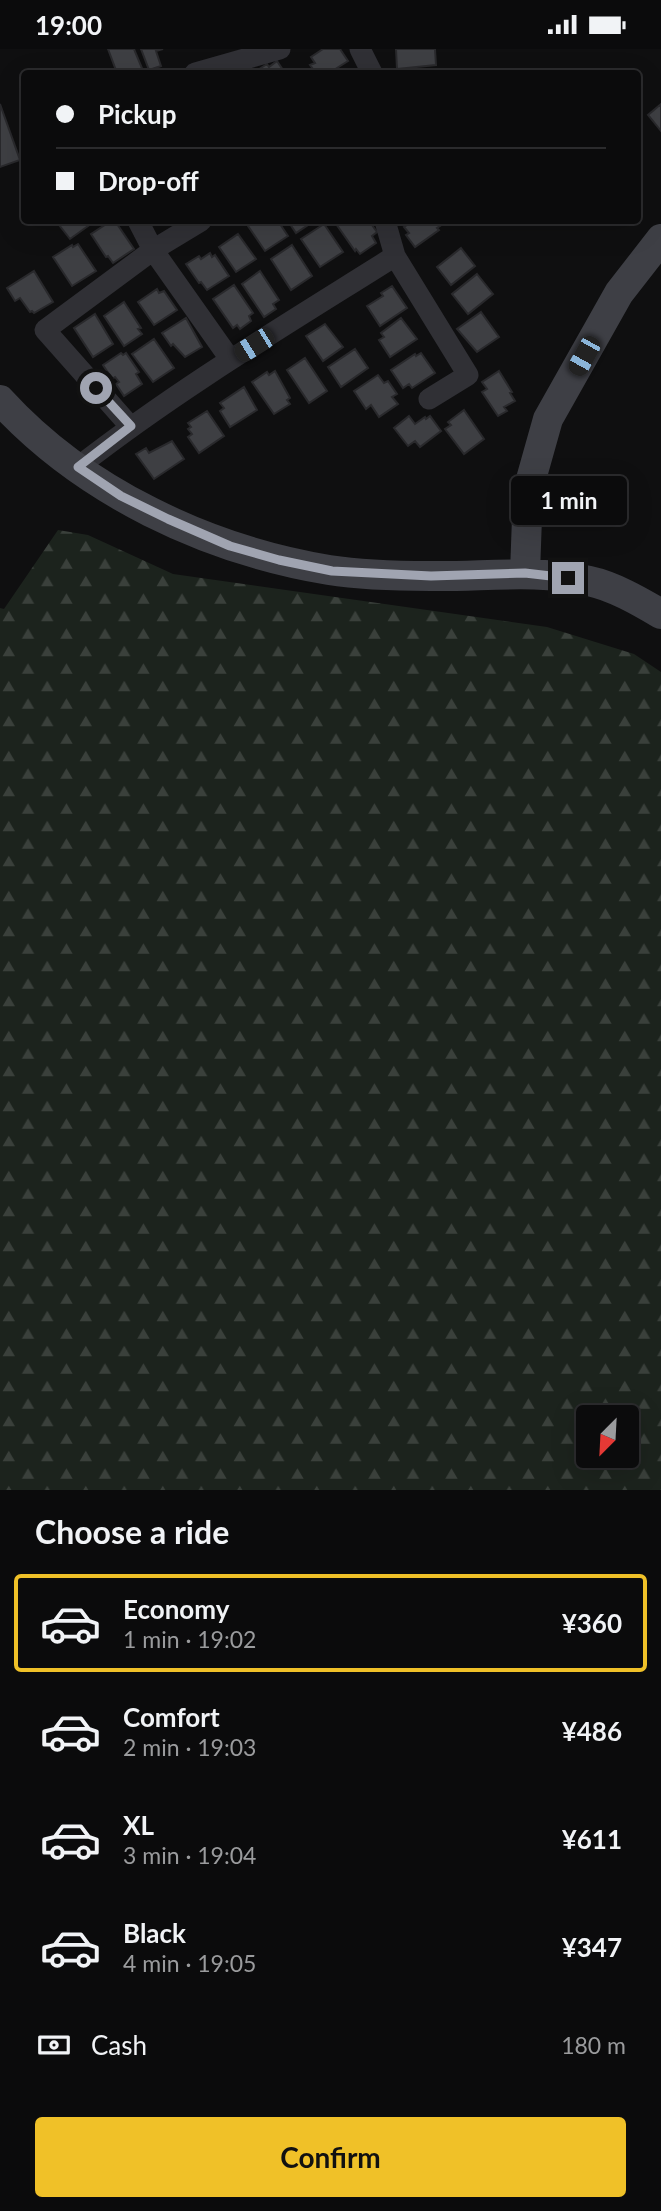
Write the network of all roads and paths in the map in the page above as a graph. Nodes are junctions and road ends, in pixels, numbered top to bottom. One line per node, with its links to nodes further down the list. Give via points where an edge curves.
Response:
1 (280, 49): 3 (street)
2 (360, 49): 4 (street)
3 (206, 70)
4 (370, 70)
5 (140, 224): 9 (street)
6 (196, 224): 9 (street)
7 (386, 224): 10 (street)
8 (661, 239): 16 (street, via 619,293 548,419 528,490)
9 (153, 250): 11 (street); 14 (street, via 45,330)
10 (395, 256): 11 (street); 12 (street, via 468,375)
11 (230, 359): 14 (street)
12 (429, 399)
13 (0, 400): 15 (street)
14 (131, 426): 15 (street)
15 (78, 467): 16 (street, via 121,496 168,519 230,546 279,560 332,571 431,576)
16 (525, 573): 17 (street, via 590,581)
17 (661, 614)

